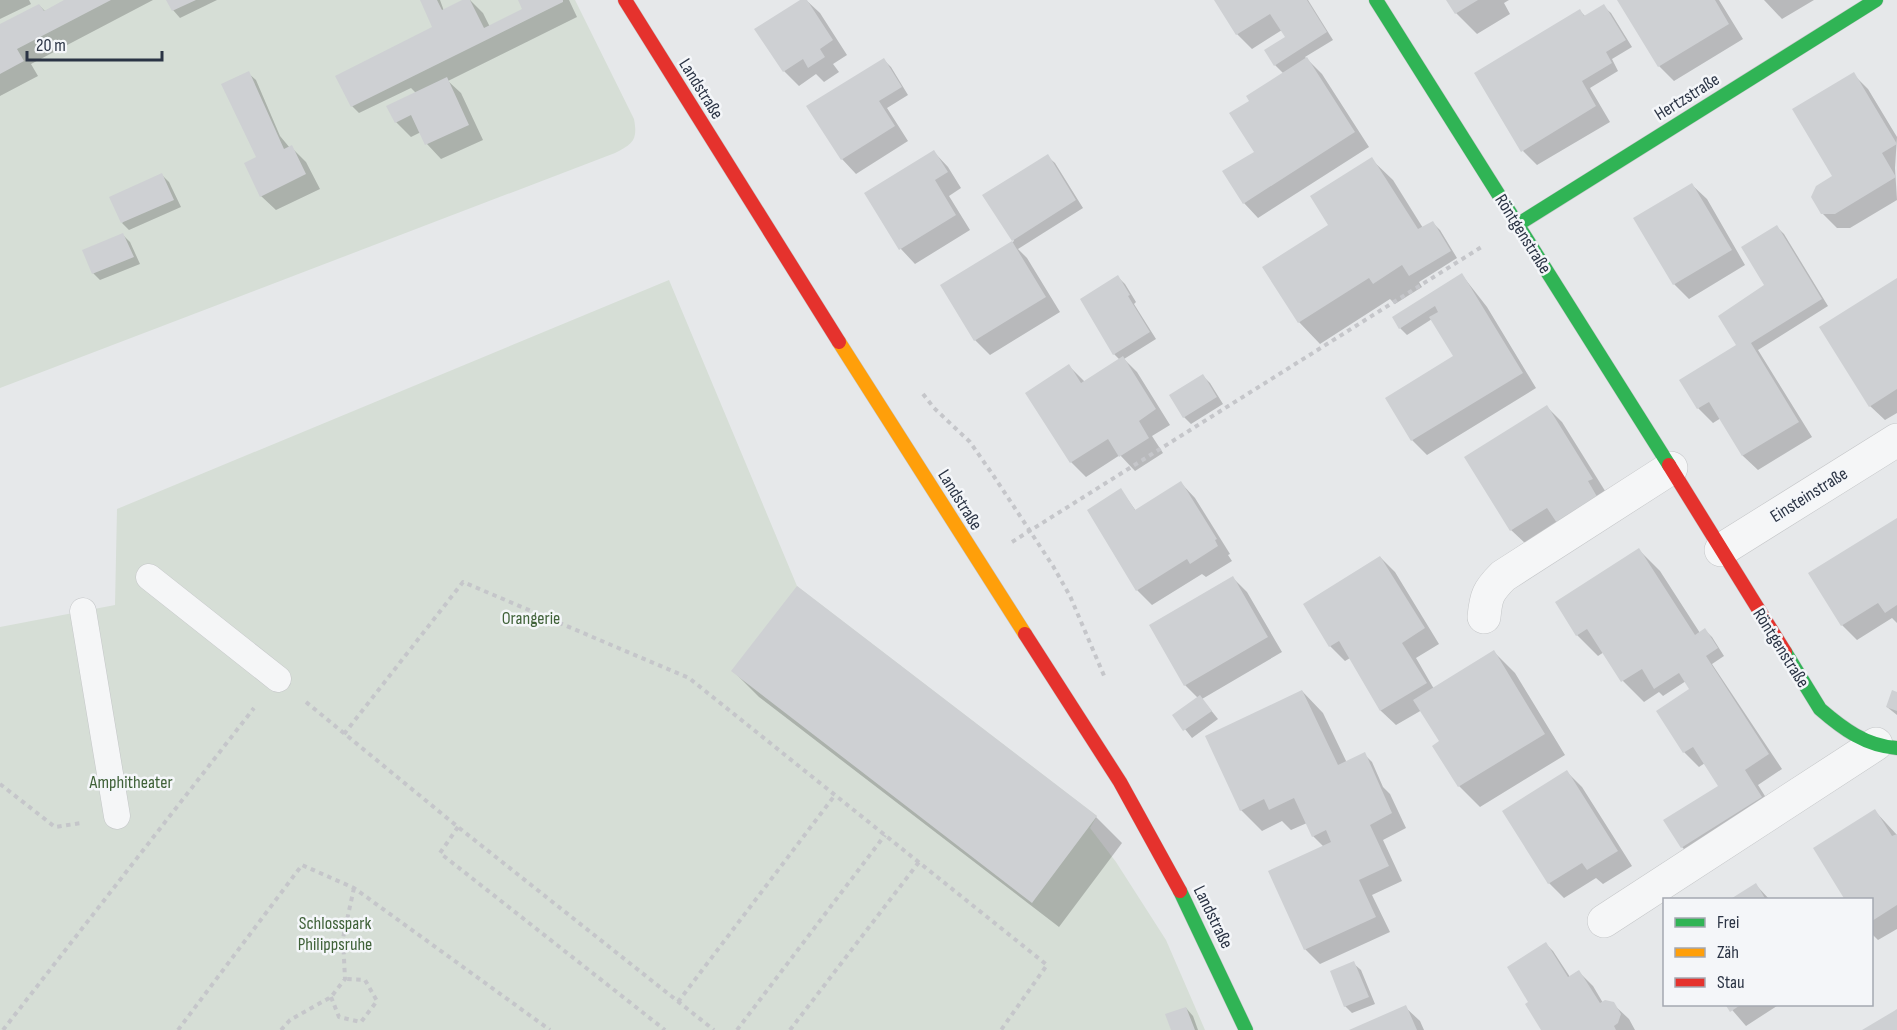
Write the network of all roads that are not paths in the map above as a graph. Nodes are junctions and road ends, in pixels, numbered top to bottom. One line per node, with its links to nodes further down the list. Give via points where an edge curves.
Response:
1 (626, 0): 15 (street, Landstraße, via 1120,782 1196,921)
2 (1376, 0): 4 (street, Röntgenstraße)
3 (1876, 0): 4 (street, Hertzstraße)
4 (1517, 225): 6 (street, Röntgenstraße)
5 (1897, 440): 7 (street, Einsteinstraße)
6 (1671, 468): 7 (street, Röntgenstraße); 10 (street, via 1503,576 1490,588)
7 (1721, 550): 12 (street, Röntgenstraße, via 1820,709 1842,729)
8 (149, 577): 11 (lane)
9 (83, 611): 13 (lane)
10 (1484, 617)
11 (278, 679)
12 (1887, 746): 14 (street, Röntgenstraße)
13 (117, 816)
14 (1604, 921)
15 (1246, 1030)

